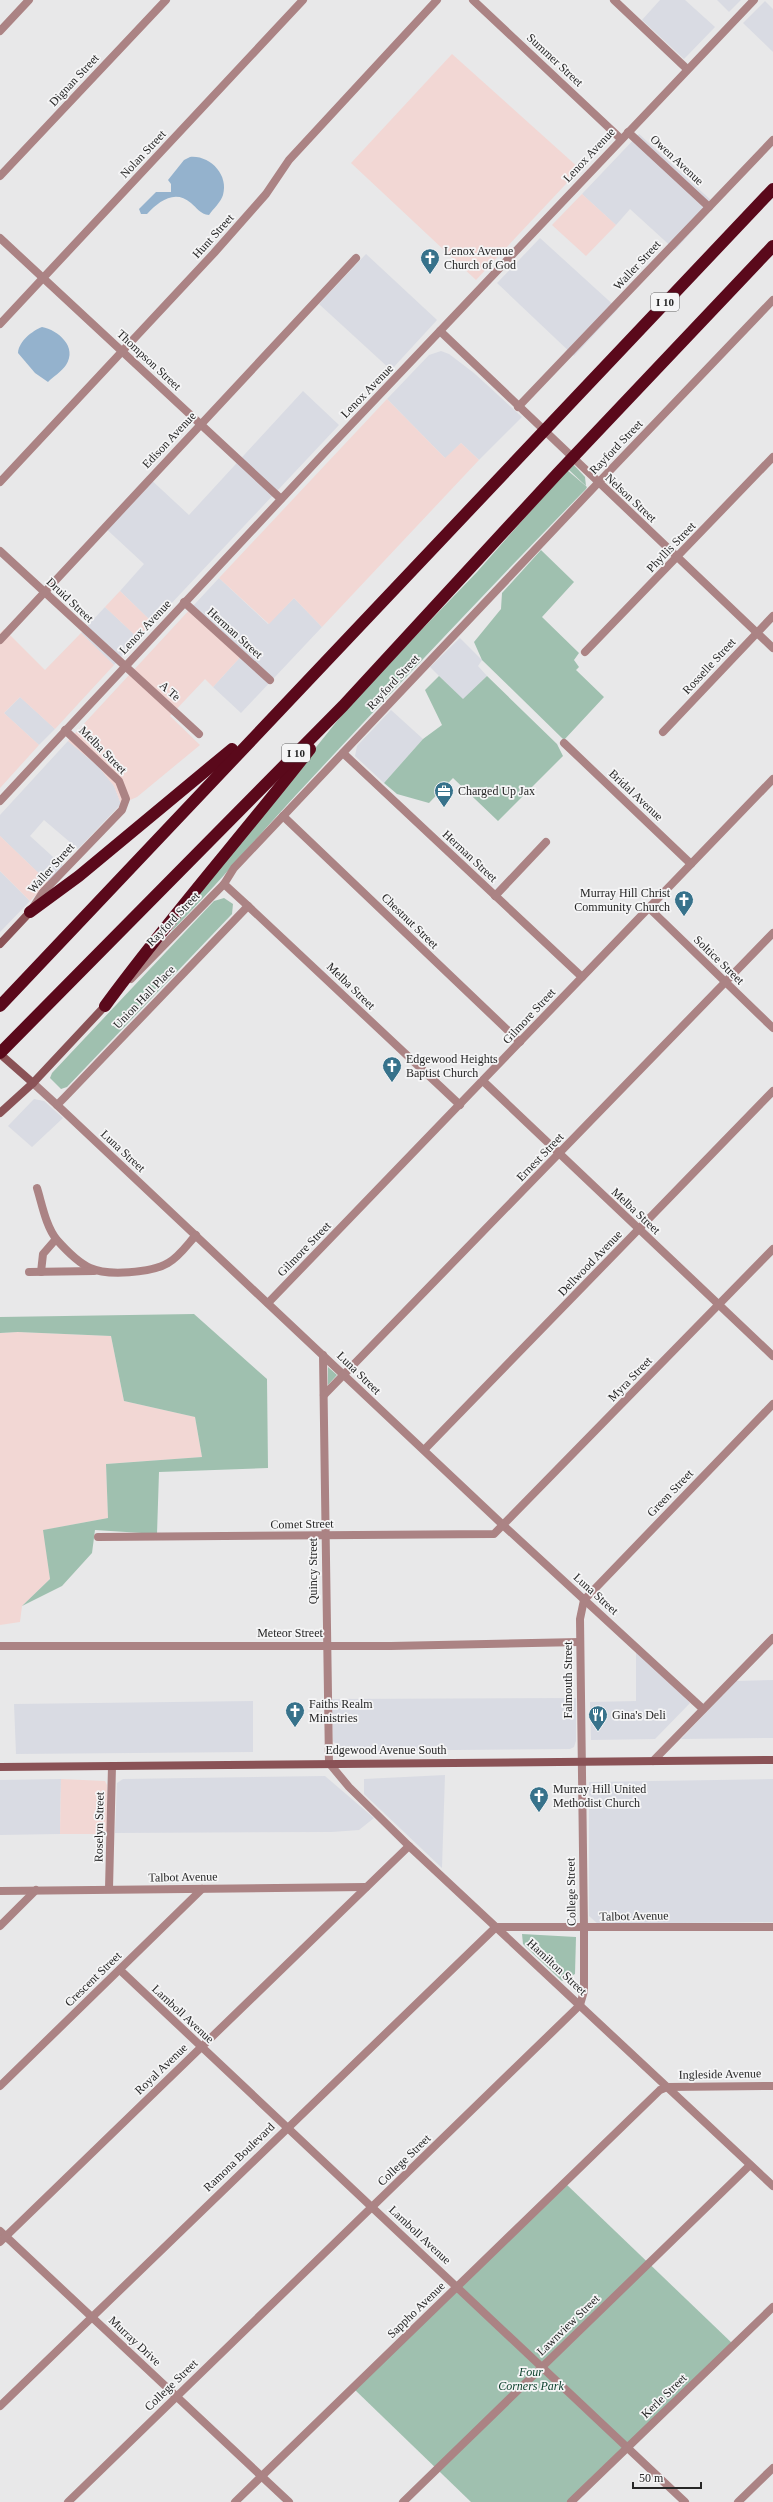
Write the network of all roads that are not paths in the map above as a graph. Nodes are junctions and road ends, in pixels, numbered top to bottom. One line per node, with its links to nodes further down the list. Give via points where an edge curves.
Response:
1 (29, 0): 8 (street)
2 (166, 0): 13 (street, Dignan Street)
3 (303, 0): 19 (street, Nolan Street)
4 (436, 0): 23 (street, Hunt Street, via 289,160 266,194 214,253 128,346)
5 (473, 0): 11 (street, Summer Street)
6 (614, 0): 9 (street)
7 (754, 0): 9 (street, Lenox Avenue)
8 (0, 31)
9 (687, 69): 10 (street, Lenox Avenue)
10 (628, 132): 11 (street, Lenox Avenue); 15 (street, Owen Avenue)
11 (621, 139): 22 (street, Lenox Avenue)
12 (773, 140): 15 (street, Waller Street)
13 (0, 176)
14 (773, 189): 39 (highway, I 10)
15 (709, 207): 24 (street, Waller Street)
16 (0, 238): 19 (street, Thompson Street)
17 (773, 246): 42 (highway, I 10, via 557,474)
18 (356, 258): 25 (street, Edison Avenue)
19 (43, 278): 21 (street, Nolan Street); 23 (street, Thompson Street)
20 (773, 300): 28 (street, Rayford Street)
21 (0, 324)
22 (440, 331): 24 (street, Nelson Street); 29 (street, Lenox Avenue)
23 (121, 350): 25 (street, Thompson Street); 27 (street, Hunt Street)
24 (518, 407): 28 (street, Nelson Street)
25 (200, 424): 29 (street, Thompson Street); 32 (street, Edison Avenue)
26 (773, 457): 31 (street, Phyllis Street)
27 (0, 482)
28 (598, 483): 31 (street, Nelson Street); 47 (street, Rayford Street)
29 (281, 499): 33 (street, Lenox Avenue)
30 (0, 551): 32 (street, Druid Street)
31 (678, 558): 35 (street, Nelson Street); 38 (street, Phyllis Street)
32 (44, 592): 36 (street, Edison Avenue); 40 (street, Druid Street)
33 (184, 602): 40 (street, Lenox Avenue); 41 (street, Herman Street)
34 (773, 616): 35 (street, Rosselle Street)
35 (757, 633): 37 (street, Nelson Street); 44 (street, Rosselle Street)
36 (0, 640)
37 (773, 648)
38 (585, 652)
39 (333, 654): 58 (highway, via 225,755 79,876); 63 (highway, I 10)
40 (124, 666): 43 (street, Lenox Avenue); 45 (street, A Te)
41 (270, 680)
42 (343, 706): 64 (highway, via 255,820 135,964); 67 (highway, I 10)
43 (65, 730): 49 (street, Lenox Avenue); 50 (street, Melba Street, via 119,781 126,799)
44 (663, 732)
45 (199, 734)
46 (564, 743): 53 (street, Bridal Avenue)
47 (343, 753): 51 (street, Rayford Street); 55 (street, Herman Street)
48 (773, 779): 53 (street, Gilmore Street)
49 (0, 801)
50 (122, 810): 58 (street, Waller Street, via 43,892)
51 (283, 816): 54 (street, Rayford Street, via 234,868); 66 (street, Chestnut Street)
52 (546, 842): 55 (street)
53 (691, 864): 57 (street, Gilmore Street)
54 (224, 884): 56 (street, Melba Street); 64 (street, Rayford Street)
55 (495, 896): 61 (street, Herman Street)
56 (248, 906): 71 (street, Union Hall Place); 72 (street, Melba Street)
57 (649, 908): 61 (street, Gilmore Street); 62 (street, Soltice Street)
58 (30, 912): 60 (main road, Waller Street)
59 (773, 933): 62 (street, Ernest Street)
60 (0, 944)
61 (582, 977): 66 (street, Gilmore Street)
62 (725, 983): 65 (street, Soltice Street); 74 (street, Ernest Street)
63 (0, 1005)
64 (105, 1006): 69 (main road, Rayford Street)
65 (773, 1028)
66 (520, 1042): 68 (street, Gilmore Street)
67 (0, 1053): 69 (main road, Luna Street)
68 (483, 1081): 72 (street, Gilmore Street); 74 (street, Melba Street)
69 (32, 1083): 71 (street, Luna Street); 73 (main road)
70 (773, 1092): 76 (street, Dellwood Avenue)
71 (57, 1105): 77 (street, Luna Street)
72 (460, 1105): 83 (street, Gilmore Street)
73 (0, 1114)
74 (559, 1155): 76 (street, Melba Street); 87 (street, Ernest Street)
75 (37, 1188): 78 (street, via 49,1226)
76 (639, 1230): 84 (street, Melba Street); 90 (street, Dellwood Avenue)
77 (196, 1235): 80 (street, via 177,1256 157,1269); 83 (street, Luna Street)
78 (56, 1239): 80 (street, via 88,1267); 82 (street, via 43,1254)
79 (773, 1248): 84 (street, Myra Street)
80 (99, 1271): 82 (street)
81 (29, 1272): 82 (street)
82 (41, 1272)
83 (268, 1303): 85 (street, Luna Street)
84 (718, 1305): 86 (street, Melba Street); 91 (street, Myra Street)
85 (323, 1355): 87 (street, Luna Street); 88 (street, Quincy Street)
86 (773, 1356)
87 (344, 1375): 88 (street, Ernest Street); 90 (street, Luna Street)
88 (324, 1395): 92 (street, Quincy Street)
89 (773, 1404): 94 (street, Green Street)
90 (424, 1450): 91 (street, Luna Street)
91 (504, 1526): 92 (street, Comet Street, via 494,1534); 94 (street, Luna Street)
92 (325, 1536): 93 (street, Comet Street); 98 (street, Quincy Street)
93 (98, 1538)
94 (584, 1600): 96 (street, Falmouth Street, via 580,1620); 99 (street, Luna Street)
95 (773, 1638): 99 (street)
96 (580, 1642): 98 (street, Meteor Street); 101 (street, Falmouth Street)
97 (0, 1646): 98 (street, Meteor Street)
98 (326, 1646): 103 (street, Quincy Street)
99 (702, 1709): 102 (street)
100 (773, 1760): 102 (main road, Edgewood Avenue South)
101 (581, 1761): 102 (main road, Edgewood Avenue South); 103 (main road, Edgewood Avenue South); 115 (street, College Street)
102 (653, 1761)
103 (329, 1763): 104 (main road, Edgewood Avenue South); 106 (street, Hamilton Street)
104 (112, 1766): 105 (main road, Edgewood Avenue South); 109 (street, Roselyn Street)
105 (0, 1767)
106 (409, 1846): 107 (street, Royal Avenue); 113 (street, Hamilton Street)
107 (366, 1886): 108 (street, Talbot Avenue); 118 (street, Royal Avenue)
108 (202, 1888): 109 (street, Talbot Avenue); 116 (street, Crescent Street)
109 (109, 1889): 110 (street, Talbot Avenue)
110 (36, 1890): 111 (street, Talbot Avenue); 112 (street)
111 (0, 1891)
112 (0, 1926)
113 (496, 1927): 115 (street, Talbot Avenue); 117 (street, Hamilton Street); 122 (street, Ramona Boulevard)
114 (773, 1927): 115 (street, Talbot Avenue)
115 (584, 1929): 117 (street, College Street, via 584,1991)
116 (120, 1970): 118 (street, Lamboll Avenue); 119 (street, Crescent Street)
117 (580, 2005): 120 (street, Hamilton Street); 125 (street, College Street)
118 (201, 2047): 122 (street, Lamboll Avenue); 126 (street, Royal Avenue)
119 (0, 2086)
120 (667, 2086): 121 (street, Ingleside Avenue); 123 (street, Hamilton Street); 127 (street, Sappho Avenue)
121 (773, 2086)
122 (287, 2127): 125 (street, Lamboll Avenue); 129 (street, Ramona Boulevard)
123 (750, 2165): 124 (street, Hamilton Street); 130 (street, Lawnview Street)
124 (773, 2186)
125 (372, 2207): 127 (street, Lamboll Avenue); 131 (street, College Street)
126 (2, 2237): 129 (street, Murray Drive)
127 (458, 2287): 130 (street, Lamboll Avenue); 135 (street, Sappho Avenue)
128 (773, 2307): 133 (street, Kerle Street)
129 (92, 2317): 131 (street, Murray Drive); 132 (street, Ramona Boulevard)
130 (542, 2367): 133 (street, Lamboll Avenue); 139 (street, Lawnview Street)
131 (176, 2397): 135 (street, Murray Drive); 136 (street, College Street)
132 (0, 2406)
133 (628, 2447): 140 (street, Kerle Street); 141 (street, Lamboll Avenue)
134 (773, 2468): 142 (street)
135 (262, 2476): 137 (street, Sappho Avenue); 138 (street, Murray Drive)
136 (68, 2502)
137 (235, 2502)
138 (289, 2502)
139 (403, 2502)
140 (571, 2502)
141 (685, 2502)
142 (738, 2502)

